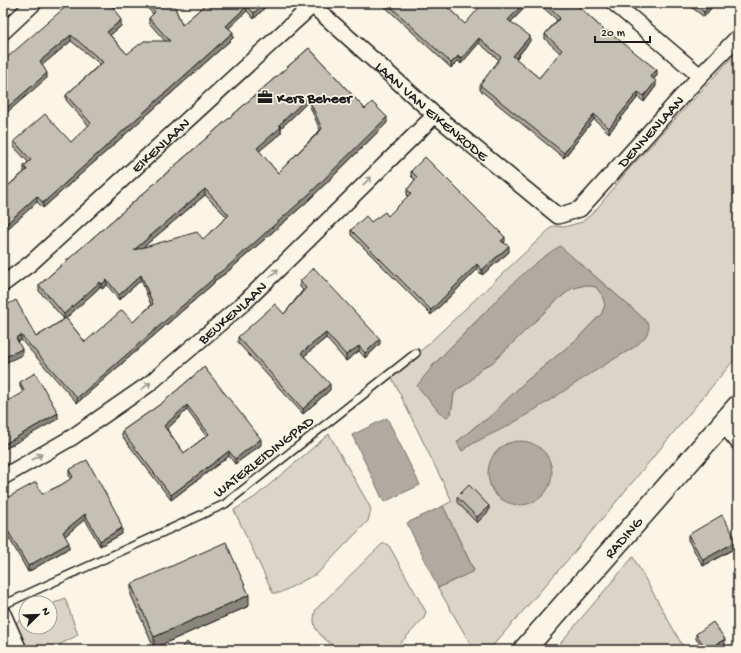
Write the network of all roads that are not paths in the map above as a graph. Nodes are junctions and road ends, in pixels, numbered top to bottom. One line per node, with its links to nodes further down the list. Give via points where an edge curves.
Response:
1 (34, 3): 4 (street)
2 (614, 3): 6 (street)
3 (313, 4): 7 (street, LAAN VAN EIKENRODE); 9 (street, EIKENLAAN, via 31,263)
4 (3, 32)
5 (738, 37): 6 (street, DENNENLAAN)
6 (700, 76): 8 (street, DENNENLAAN, via 580,209)
7 (435, 115): 8 (street, LAAN VAN EIKENRODE); 14 (street, BEUKENLAAN, one-way to 7, via 71,438 149,384 246,301)
8 (558, 216)
9 (3, 284)
10 (416, 352): 15 (lane, WATERLEIDINGPAD, via 225,504)
11 (738, 406): 12 (main road, RADING)
12 (723, 424): 13 (street); 18 (main road, RADING)
13 (738, 442)
14 (3, 477)
15 (3, 606)
16 (3, 614): 17 (street)
17 (19, 650)
18 (524, 650)

